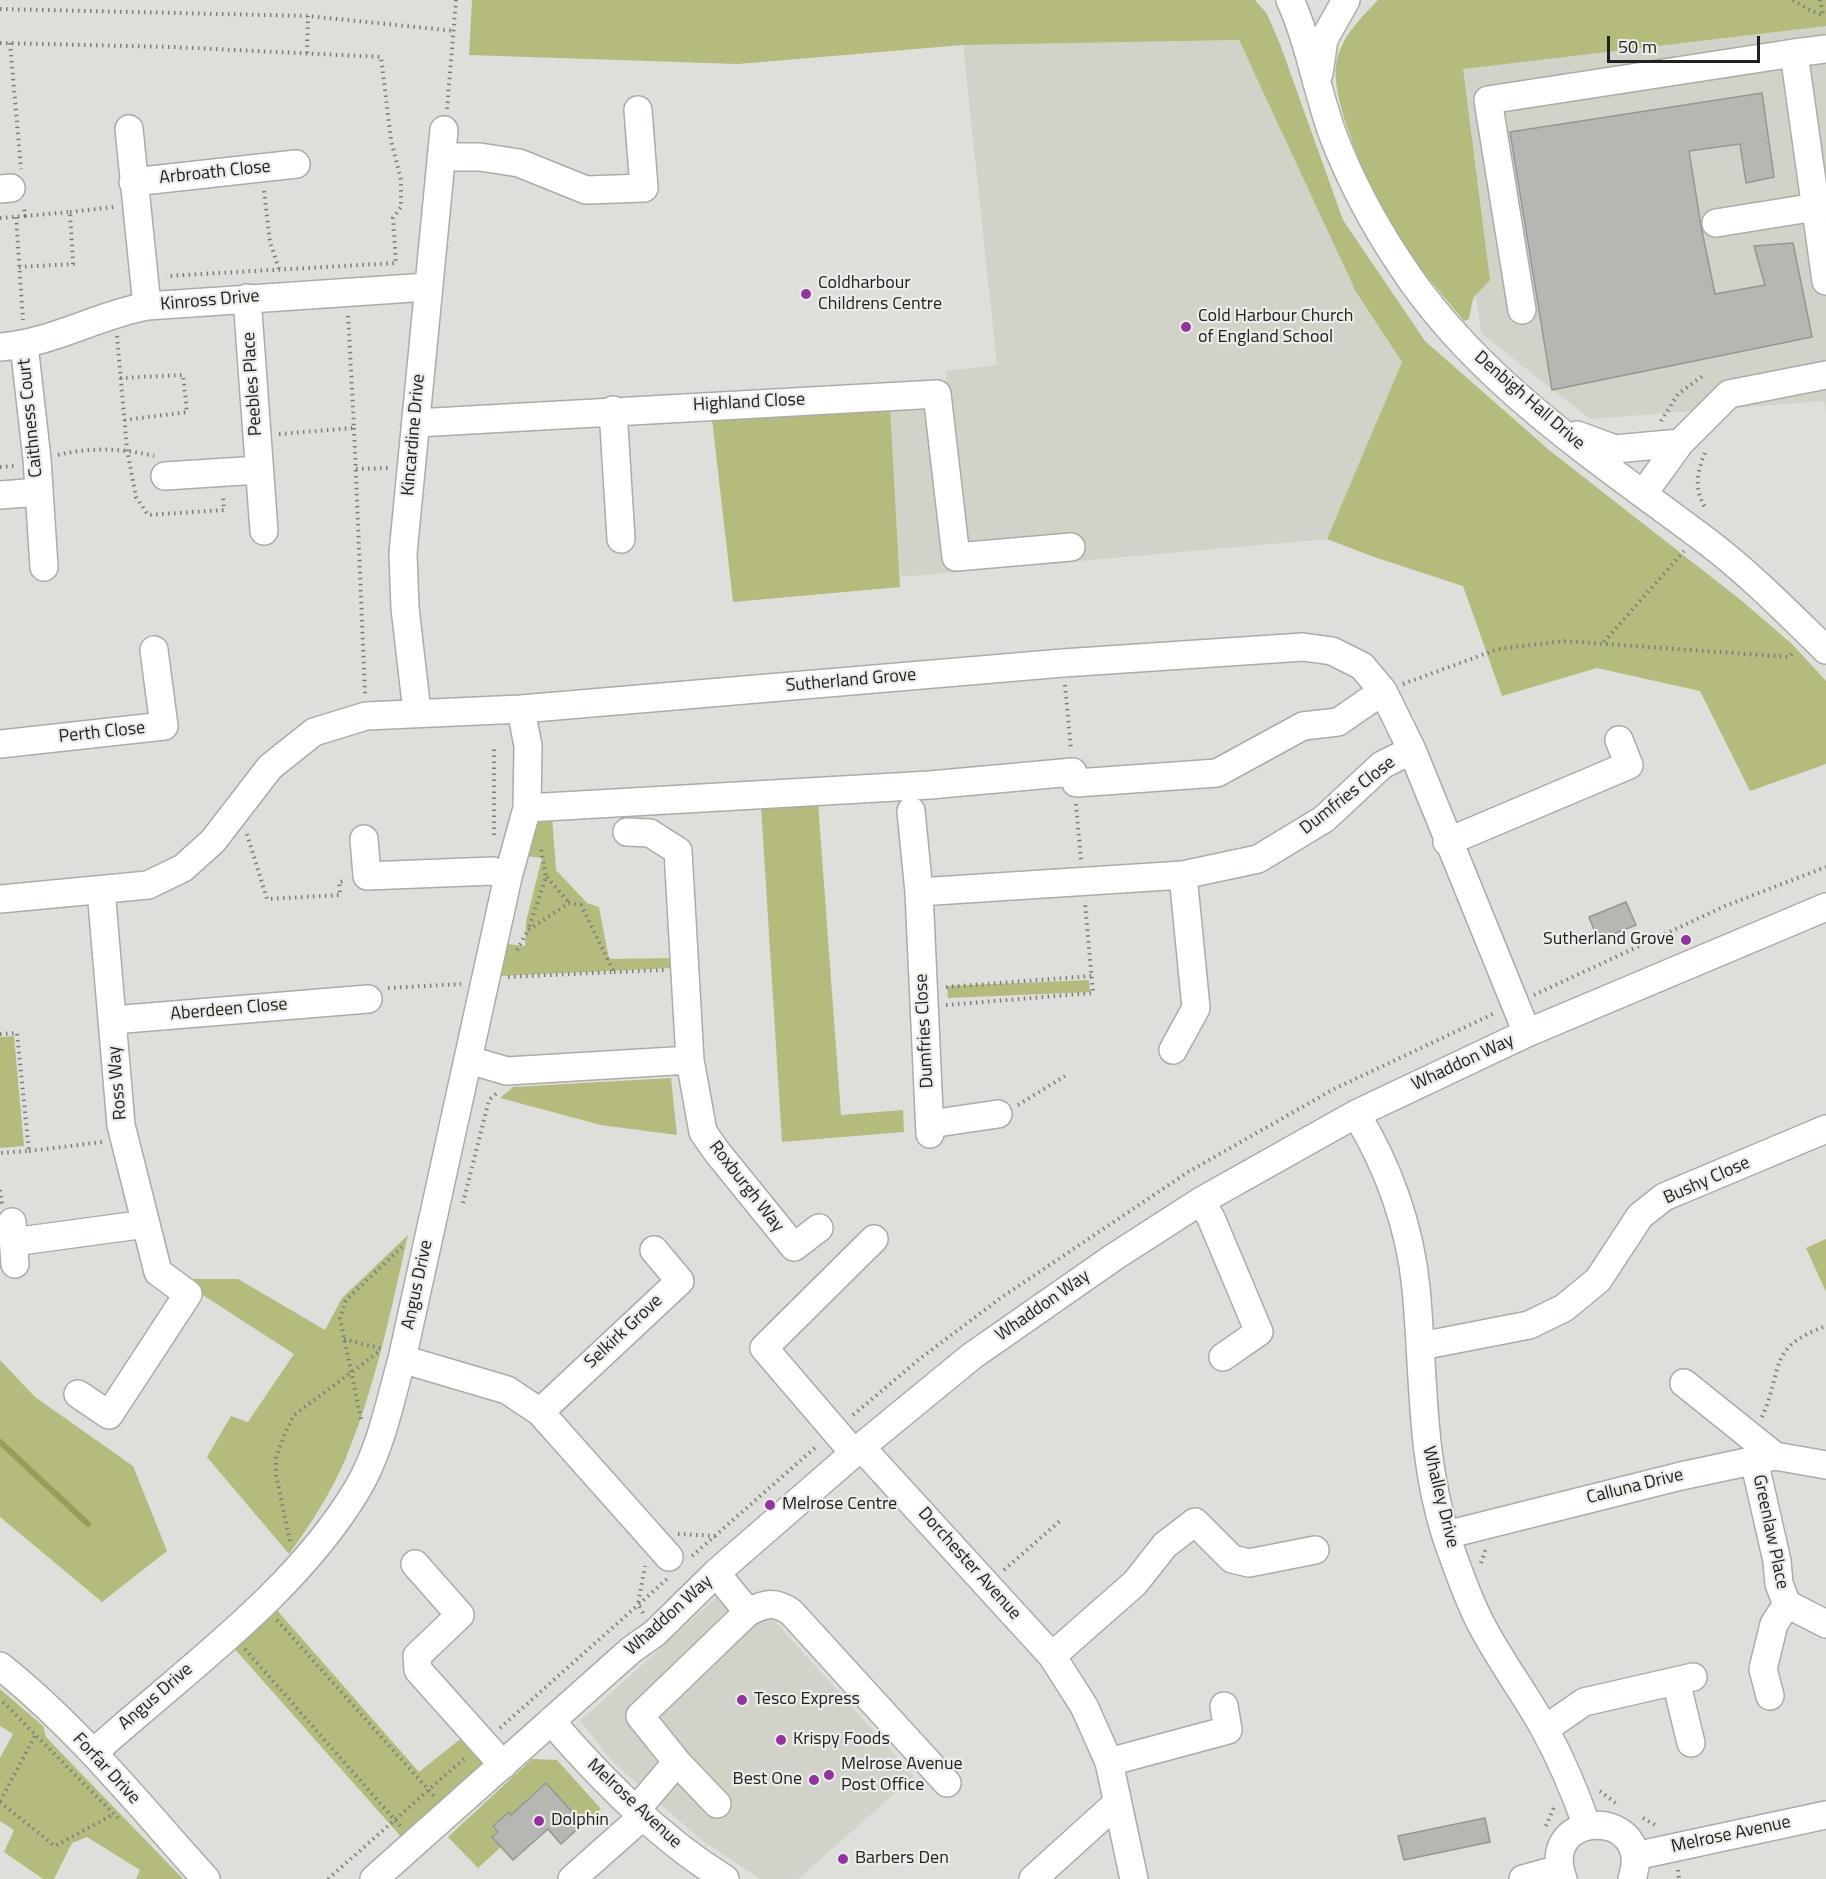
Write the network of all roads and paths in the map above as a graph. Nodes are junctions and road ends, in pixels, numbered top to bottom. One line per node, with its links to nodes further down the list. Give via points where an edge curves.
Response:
1 (456, 0): 10 (path)
2 (1290, 0): 15 (street, Denbigh Hall Drive, via 1301,24)
3 (1346, 0): 15 (street, Denbigh Hall Drive, via 1324,39)
4 (1793, 0): 7 (path)
5 (1820, 0): 7 (path)
6 (0, 9): 8 (path)
7 (1824, 15): 9 (path)
8 (308, 16): 10 (path); 13 (path)
9 (1825, 21)
10 (455, 31): 18 (path)
11 (10, 43): 22 (path)
12 (1826, 49): 14 (street)
13 (308, 53)
14 (1794, 53): 25 (street); 36 (street, via 1488,100)
15 (1317, 83): 45 (street, Denbigh Hall Drive, via 1334,137 1363,202 1400,264 1447,325 1492,374)
16 (638, 110): 19 (street, via 644,188 585,189 519,163)
17 (129, 129): 23 (street, Arbroath Close)
18 (444, 130): 19 (street, Kincardine Drive)
19 (441, 157): 33 (street, Kincardine Drive)
20 (296, 164): 21 (street, Arbroath Close)
21 (261, 168): 23 (street, Arbroath Close); 31 (path, via 270,242)
22 (14, 188): 26 (path)
23 (135, 194): 24 (path); 35 (street, Arbroath Close)
24 (70, 212): 26 (path); 30 (path, via 73,264)
25 (1820, 214): 29 (street); 32 (street)
26 (25, 216): 27 (path)
27 (16, 217): 28 (path); 30 (path)
28 (0, 218)
29 (1716, 223)
30 (19, 267): 38 (path)
31 (279, 269)
32 (1826, 282)
33 (427, 287): 34 (street, Kinross Drive); 44 (street, Kincardine Drive)
34 (248, 298): 35 (street, Kinross Drive); 53 (street, Peebles Place)
35 (147, 306): 37 (street, Kinross Drive)
36 (1522, 310)
37 (115, 312): 38 (street, Kinross Drive); 41 (path)
38 (12, 346): 55 (street, Caithness Court)
39 (1704, 375): 46 (path, via 1678,394)
40 (1826, 375): 48 (street, via 1729,394)
41 (120, 378): 43 (path); 43 (path, via 183,375 187,412)
42 (613, 411): 44 (street, Highland Close); 60 (street); 61 (street, Highland Close, via 868,390 937,394 956,557)
43 (125, 420): 49 (path)
44 (416, 423): 51 (street, Kincardine Drive)
45 (1553, 427): 48 (street, via 1615,448); 57 (street, Denbigh Hall Drive)
46 (1654, 427)
47 (354, 428): 52 (path)
48 (1680, 443): 57 (street)
49 (127, 449)
50 (1706, 451): 58 (path, via 1699,465 1698,490)
51 (412, 468): 52 (path); 68 (street, Kincardine Drive, via 403,553)
52 (356, 469): 69 (path)
53 (259, 470): 54 (street); 59 (street, Peebles Place)
54 (165, 477)
55 (39, 492): 56 (street, Caithness Court); 62 (street, Caithness Court)
56 (0, 495)
57 (1643, 495): 58 (street, Denbigh Hall Drive)
58 (1705, 526): 63 (path); 64 (street, Denbigh Hall Drive)
59 (264, 531)
60 (621, 539)
61 (1071, 547)
62 (44, 567)
63 (1603, 642): 64 (path, via 1789,657); 66 (path, via 1563,641 1498,648)
64 (1818, 642)
65 (154, 650): 71 (street, Perth Close, via 164,726)
66 (1397, 686): 67 (street, Sutherland Grove, via 1332,651 1303,647); 73 (street, Sutherland Grove); 75 (street, via 1338,722 1303,726 1217,773 1076,783 1073,772 930,785)
67 (521, 709): 68 (street, Sutherland Grove); 75 (street, Angus Drive, via 528,746)
68 (417, 712): 69 (street, Sutherland Grove)
69 (366, 716): 74 (street, Sutherland Grove, via 314,732 270,767)
70 (1619, 740): 79 (street, via 1629,765)
71 (0, 744)
72 (494, 748): 80 (path)
73 (1412, 750): 79 (street, Sutherland Grove); 81 (street, Dumfries Close, via 1382,765 1324,819 1258,859)
74 (240, 807): 82 (path, via 267,899 340,895 339,882); 84 (street, Sutherland Grove, via 213,841 183,868 148,885)
75 (527, 808): 80 (street, Angus Drive)
76 (911, 811): 85 (street, Dumfries Close)
77 (627, 832): 89 (street, Roxburgh Way, via 650,833 678,851)
78 (364, 839): 82 (street)
79 (1447, 842): 98 (street, Sutherland Grove)
80 (501, 874): 82 (street); 92 (street, Angus Drive)
81 (1183, 875): 85 (street, Dumfries Close); 100 (street, via 1196,1008)
82 (367, 876)
83 (546, 877): 87 (path)
84 (101, 890): 86 (street, Sutherland Grove); 97 (street, Ross Way)
85 (918, 892): 94 (street, Dumfries Close)
86 (0, 899)
87 (569, 903)
88 (1826, 907): 98 (street, Whaddon Way)
89 (685, 968): 90 (path); 102 (street, Roxburgh Way)
90 (614, 972)
91 (1091, 976): 94 (path)
92 (486, 981): 95 (path); 101 (street, Angus Drive)
93 (1530, 984): 96 (path)
94 (923, 989): 104 (street, Dumfries Close, via 930,1129)
95 (352, 992): 97 (street, Aberdeen Close)
96 (1534, 995)
97 (113, 1020): 107 (street, Ross Way)
98 (1527, 1033): 105 (street, Whaddon Way)
99 (0, 1035): 108 (path, via 17,1033)
100 (1173, 1050)
101 (469, 1060): 102 (street, via 507,1071); 120 (street, Angus Drive)
102 (690, 1060): 112 (street, Roxburgh Way, via 703,1132 717,1152 794,1247)
103 (1065, 1076): 104 (path)
104 (998, 1114)
105 (1356, 1114): 110 (street, Whaddon Way); 119 (street, Whalley Drive, via 1380,1153 1397,1198 1416,1285)
106 (1826, 1129): 119 (street, Bushy Close, via 1664,1197 1640,1216 1598,1280 1564,1308 1529,1325)
107 (125, 1140): 108 (path); 111 (street, Ross Way)
108 (29, 1151): 109 (path)
109 (0, 1153)
110 (1201, 1201): 121 (street, via 1259,1332); 128 (street, Whaddon Way, via 972,1356)
111 (146, 1224): 115 (street); 124 (street, Ross Way, via 158,1272 188,1294 109,1415)
112 (819, 1228)
113 (409, 1239): 118 (path, via 346,1300 340,1318)
114 (874, 1239): 127 (street, Dorchester Avenue, via 764,1348)
115 (13, 1243)
116 (654, 1250): 125 (street, Selkirk Grove, via 680,1281)
117 (1826, 1326): 129 (path, via 1802,1335 1787,1347 1775,1368)
118 (344, 1340): 120 (path); 122 (path)
119 (1420, 1346): 132 (street, Whalley Drive, via 1429,1467)
120 (392, 1354): 122 (path); 125 (street, via 507,1390); 139 (street, Angus Drive, via 381,1431 359,1486 319,1545)
121 (1223, 1357)
122 (351, 1372): 126 (path, via 362,1425); 134 (path, via 294,1415 276,1458)
123 (1684, 1383): 129 (street)
124 (78, 1394)
125 (540, 1412): 136 (street)
126 (365, 1418)
127 (834, 1431): 128 (street, Dorchester Avenue); 136 (path)
128 (857, 1450): 137 (street, Whaddon Way); 138 (street, Dorchester Avenue)
129 (1761, 1451): 130 (street, Calluna Drive); 132 (street, Calluna Drive); 141 (street, Greenlaw Place, via 1779,1584)
130 (1826, 1465)
131 (1061, 1520): 138 (path)
132 (1446, 1535): 152 (street, Whalley Drive, via 1478,1617)
133 (1316, 1550): 146 (street, via 1249,1563 1232,1559 1195,1522 1165,1545 1135,1583)
134 (292, 1551)
135 (415, 1564): 154 (street, via 459,1615 417,1656 418,1670)
136 (669, 1564): 140 (path); 140 (path, via 646,1555)
137 (716, 1573): 142 (street); 151 (street, Whaddon Way, via 655,1633)
138 (988, 1584): 146 (street, Dorchester Avenue)
139 (262, 1604): 145 (street, Angus Drive); 161 (path)
140 (638, 1604): 143 (path); 154 (path)
141 (1787, 1604): 144 (street); 148 (street, via 1774,1624 1763,1669)
142 (748, 1612): 157 (street, via 640,1716); 160 (street, via 766,1603 779,1604 791,1612)
143 (646, 1620)
144 (1826, 1624)
145 (230, 1632): 156 (street, Angus Drive); 170 (path)
146 (1052, 1656): 158 (street, Dorchester Avenue, via 1084,1706)
147 (0, 1666): 156 (street, Forfar Drive, via 29,1689)
148 (1770, 1696)
149 (0, 1699): 153 (path)
150 (1224, 1706): 158 (street, via 1228,1730)
151 (551, 1721): 159 (street, Whaddon Way); 167 (street, Melrose Avenue)
152 (1545, 1729): 155 (street, via 1584,1702 1684,1678); 172 (street, Whalley Drive)
153 (36, 1734): 163 (path); 168 (path)
154 (483, 1743): 159 (street); 161 (path)
155 (1691, 1743)
156 (93, 1753): 177 (street, Forfar Drive)
157 (676, 1762): 165 (street); 167 (street)
158 (1109, 1762): 164 (street, Dorchester Avenue)
159 (502, 1765): 166 (street, Whaddon Way)
160 (947, 1783)
161 (428, 1790): 166 (path); 170 (path)
162 (1557, 1800): 173 (path)
163 (0, 1801): 168 (path, via 55,1846)
164 (1118, 1803): 182 (street); 183 (street, Dorchester Avenue)
165 (717, 1804)
166 (448, 1812): 174 (street, Whaddon Way)
167 (639, 1813): 180 (street); 181 (street, Melrose Avenue)
168 (114, 1814): 171 (path)
169 (1826, 1815): 175 (street, Melrose Avenue)
170 (394, 1820): 174 (path); 178 (path)
171 (122, 1822)
172 (1587, 1826): 175 (street, via 1599,1824 1618,1830 1631,1844); 176 (street, via 1568,1838 1562,1847)
173 (1545, 1829)
174 (414, 1843): 179 (street, Whaddon Way)
175 (1634, 1868)
176 (1561, 1874): 184 (street)
177 (206, 1879)
178 (328, 1879)
179 (374, 1879)
180 (572, 1879)
181 (725, 1879)
182 (1033, 1879)
183 (1134, 1879)
184 (1523, 1879)

